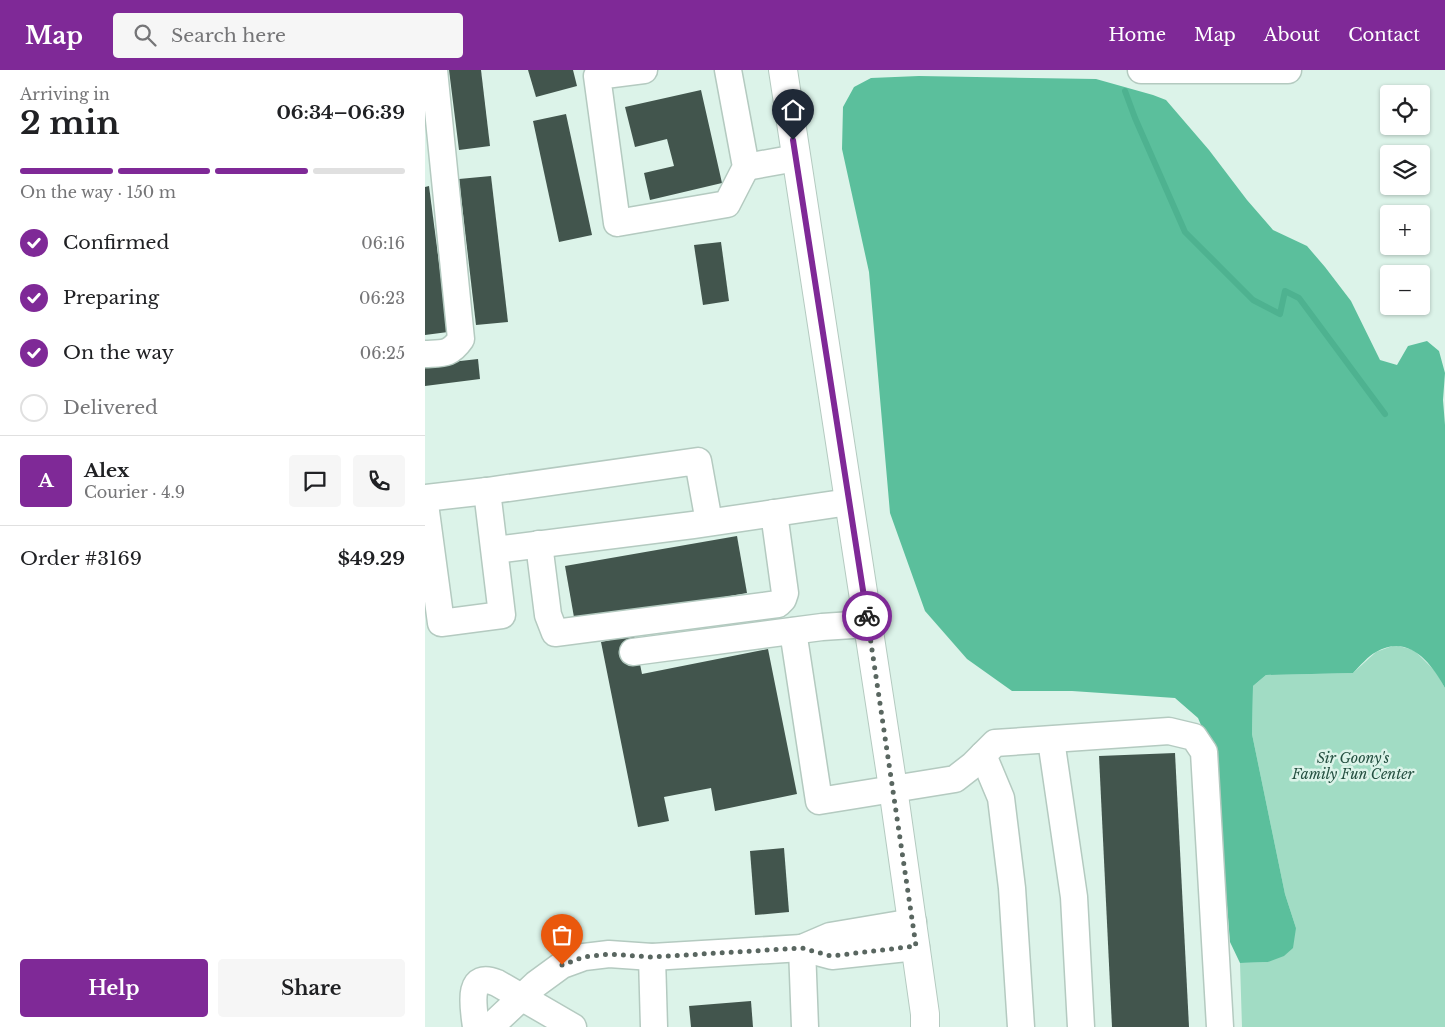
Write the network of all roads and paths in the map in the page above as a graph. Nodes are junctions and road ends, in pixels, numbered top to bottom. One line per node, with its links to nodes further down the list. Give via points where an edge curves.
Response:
1 (434, 70): 9 (street, via 461,339 446,353)
2 (644, 70): 8 (street, via 597,76 617,223 727,204)
3 (728, 70): 8 (street)
4 (783, 70): 7 (main road)
5 (1141, 70): 6 (street)
6 (1288, 70)
7 (796, 158): 8 (street); 12 (main road)
8 (746, 167)
9 (425, 354)
10 (487, 491): 11 (street); 15 (street, via 698,462); 17 (street)
11 (425, 498)
12 (849, 502): 14 (street); 18 (main road)
13 (425, 504): 17 (street, via 441,623 502,615)
14 (774, 513): 15 (street); 16 (street, via 785,593 778,604 759,607 555,633 548,615)
15 (709, 522): 16 (street)
16 (539, 544): 17 (street)
17 (495, 550)
18 (868, 624): 19 (street); 23 (main road)
19 (793, 631): 20 (street); 23 (street, via 819,801)
20 (633, 652)
21 (1051, 740): 22 (street, via 995,743); 35 (street, via 1073,897); 36 (street, via 1169,731 1194,737 1204,752)
22 (983, 755): 23 (street, via 955,779); 34 (street, via 1001,798 1012,888)
23 (893, 788): 24 (main road)
24 (914, 934): 25 (street, via 830,936); 33 (main road)
25 (802, 948): 26 (street); 32 (street)
26 (652, 957): 27 (street, via 609,954 570,961 536,984); 31 (street)
27 (521, 999): 28 (street, via 490,980 479,983 473,992); 29 (street); 30 (street)
28 (475, 1027)
29 (490, 1027)
30 (573, 1027)
31 (654, 1027)
32 (805, 1027)
33 (925, 1027)
34 (1021, 1027)
35 (1081, 1027)
36 (1220, 1027)

